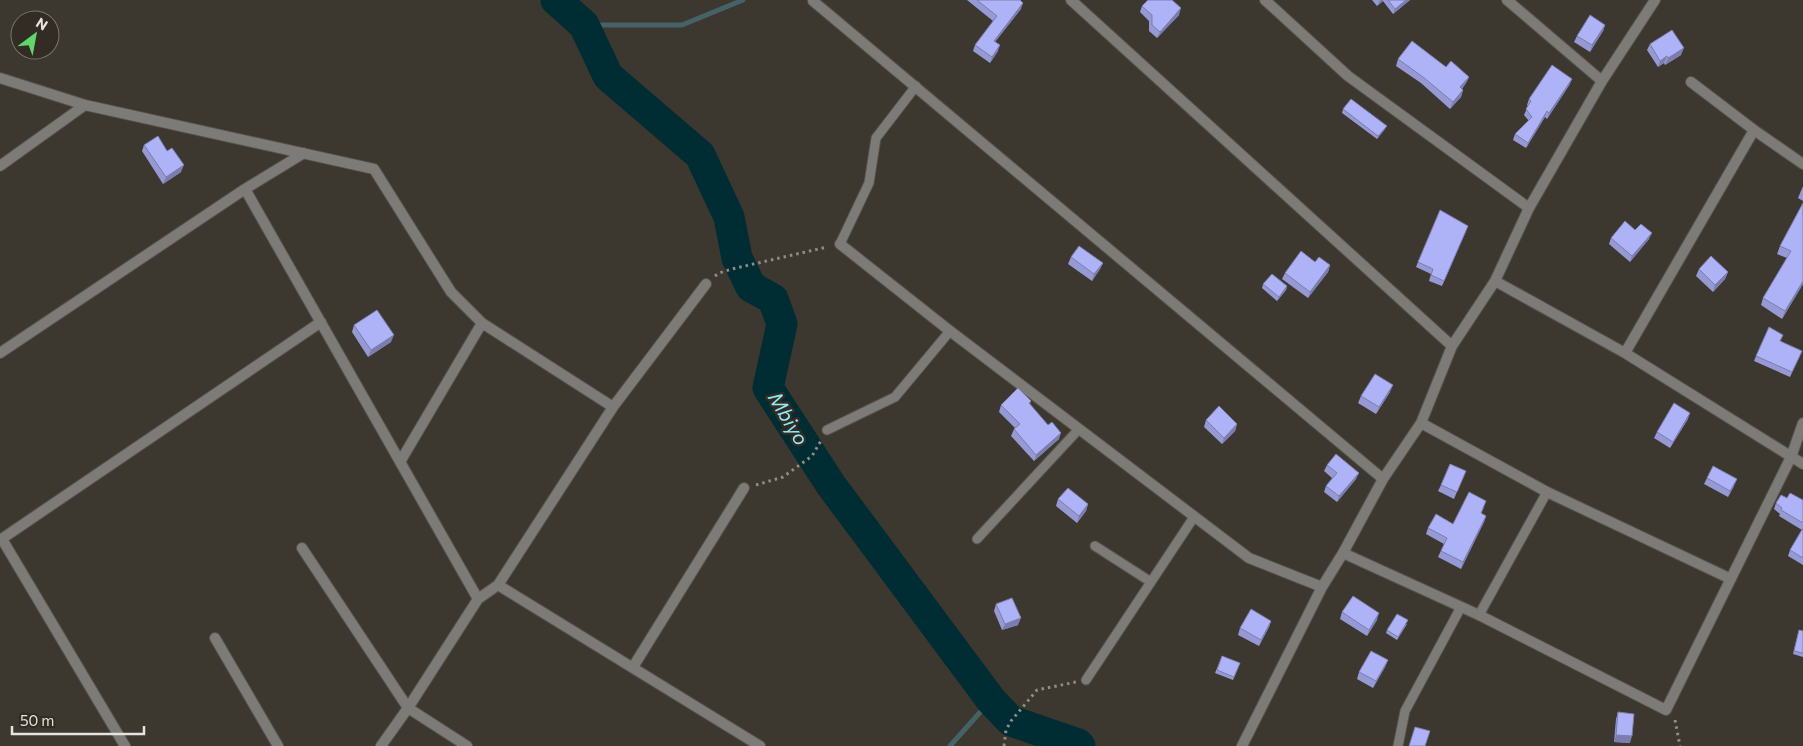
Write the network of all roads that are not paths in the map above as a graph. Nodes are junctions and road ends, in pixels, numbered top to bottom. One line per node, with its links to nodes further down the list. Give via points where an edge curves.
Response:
1 (1071, 0): 23 (street)
2 (1265, 0): 16 (street, via 1348,76)
3 (1507, 0): 7 (street)
4 (1655, 0): 7 (street)
5 (813, 1): 9 (street)
6 (0, 78): 10 (street)
7 (1602, 81): 16 (street)
8 (1692, 82): 11 (street)
9 (916, 86): 17 (lane, via 876,138 869,183); 34 (street)
10 (85, 105): 12 (street); 14 (street)
11 (1754, 130): 13 (street); 25 (street)
12 (304, 153): 15 (street); 21 (street, via 374,169 451,292)
13 (1803, 164)
14 (0, 166)
15 (245, 189): 20 (street); 24 (street)
16 (1529, 208): 18 (street)
17 (840, 244): 22 (street)
18 (1495, 281): 23 (street); 25 (street)
19 (706, 284): 26 (street)
20 (320, 322): 32 (street); 39 (street)
21 (482, 323): 26 (street); 32 (street)
22 (950, 331): 29 (street); 30 (lane, via 895,397)
23 (1452, 346): 28 (street)
24 (0, 353)
25 (1625, 353): 31 (street)
26 (613, 407): 45 (street)
27 (1803, 422): 31 (street)
28 (1421, 423): 34 (street); 36 (street)
29 (1079, 429): 37 (street); 38 (lane)
30 (828, 430)
31 (1791, 457): 33 (street); 43 (street)
32 (400, 462): 47 (street)
33 (1803, 464)
34 (1384, 478): 42 (street)
35 (744, 488): 51 (street)
36 (1547, 492): 43 (street); 49 (lane)
37 (1194, 517): 44 (lane); 46 (street, via 1249,558)
38 (977, 539)
39 (1, 540): 54 (street)
40 (1095, 546): 44 (lane)
41 (302, 548): 53 (street)
42 (1343, 553): 46 (street); 48 (street)
43 (1731, 580): 49 (street, via 1666,710)
44 (1151, 582): 52 (lane)
45 (498, 585): 47 (street); 51 (street)
46 (1322, 588): 59 (street)
47 (478, 599): 53 (street)
48 (1462, 607): 49 (street); 60 (lane, via 1404,711)
49 (1479, 615)
50 (215, 638): 55 (street)
51 (634, 667): 58 (street)
52 (1086, 680)
53 (408, 708): 56 (street); 57 (street)
54 (125, 746)
55 (278, 746)
56 (381, 746)
57 (467, 746)
58 (760, 746)
59 (1242, 746)
60 (1398, 746)

